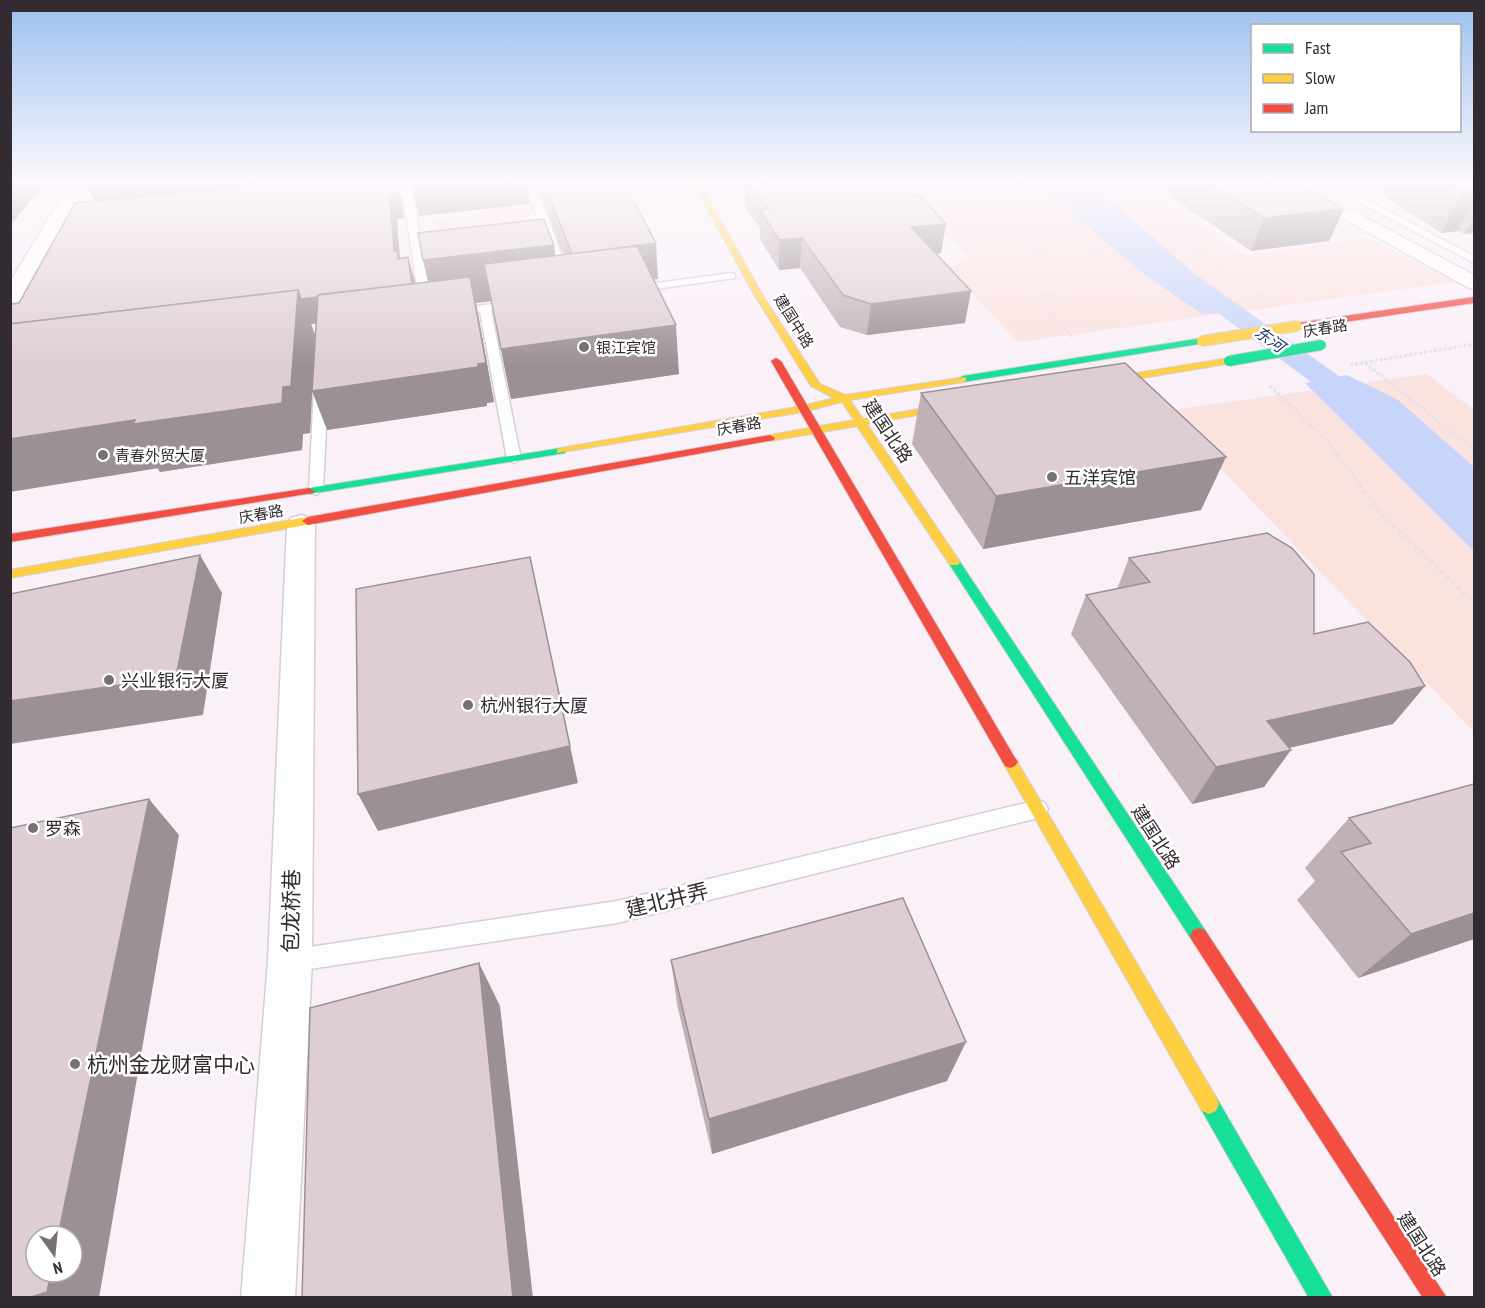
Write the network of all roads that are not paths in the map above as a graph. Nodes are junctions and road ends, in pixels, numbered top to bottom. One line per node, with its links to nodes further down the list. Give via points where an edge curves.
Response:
1 (43, 244): 13 (street)
2 (419, 244): 16 (lane, via 422,316)
3 (552, 244): 11 (lane)
4 (730, 244): 21 (main road, 建国中路, via 816,386)
5 (1401, 244): 10 (street)
6 (1444, 244): 8 (lane)
7 (719, 259): 9 (main road)
8 (1474, 260)
9 (733, 281): 12 (lane)
10 (1474, 283)
11 (567, 287)
12 (617, 291)
13 (10, 300)
14 (1474, 300): 21 (main road, 庆春路, bridge)
15 (528, 303): 16 (lane)
16 (485, 308): 26 (lane)
17 (1327, 344): 20 (main road, 庆春路, bridge)
18 (768, 345): 23 (main road, 建国中路)
19 (321, 372): 27 (lane)
20 (1079, 386)
21 (844, 398): 23 (main road, 庆春路); 24 (main road, 建国北路)
22 (975, 402): 24 (main road, 庆春路)
23 (802, 409): 25 (main road); 26 (main road, 庆春路)
24 (860, 421): 25 (main road, 庆春路); 34 (main road, 建国北路)
25 (816, 429): 27 (main road, 庆春路); 30 (main road)
26 (514, 459): 27 (main road, 庆春路)
27 (309, 507): 28 (main road, 庆春路); 29 (main road, 庆春路); 31 (street, 包龙桥巷)
28 (10, 538)
29 (10, 574)
30 (1038, 809): 31 (lane, 建北井弄, via 616,912); 33 (main road)
31 (290, 961): 32 (street, 包龙桥巷)
32 (268, 1298)
33 (1323, 1298)
34 (1436, 1298)

